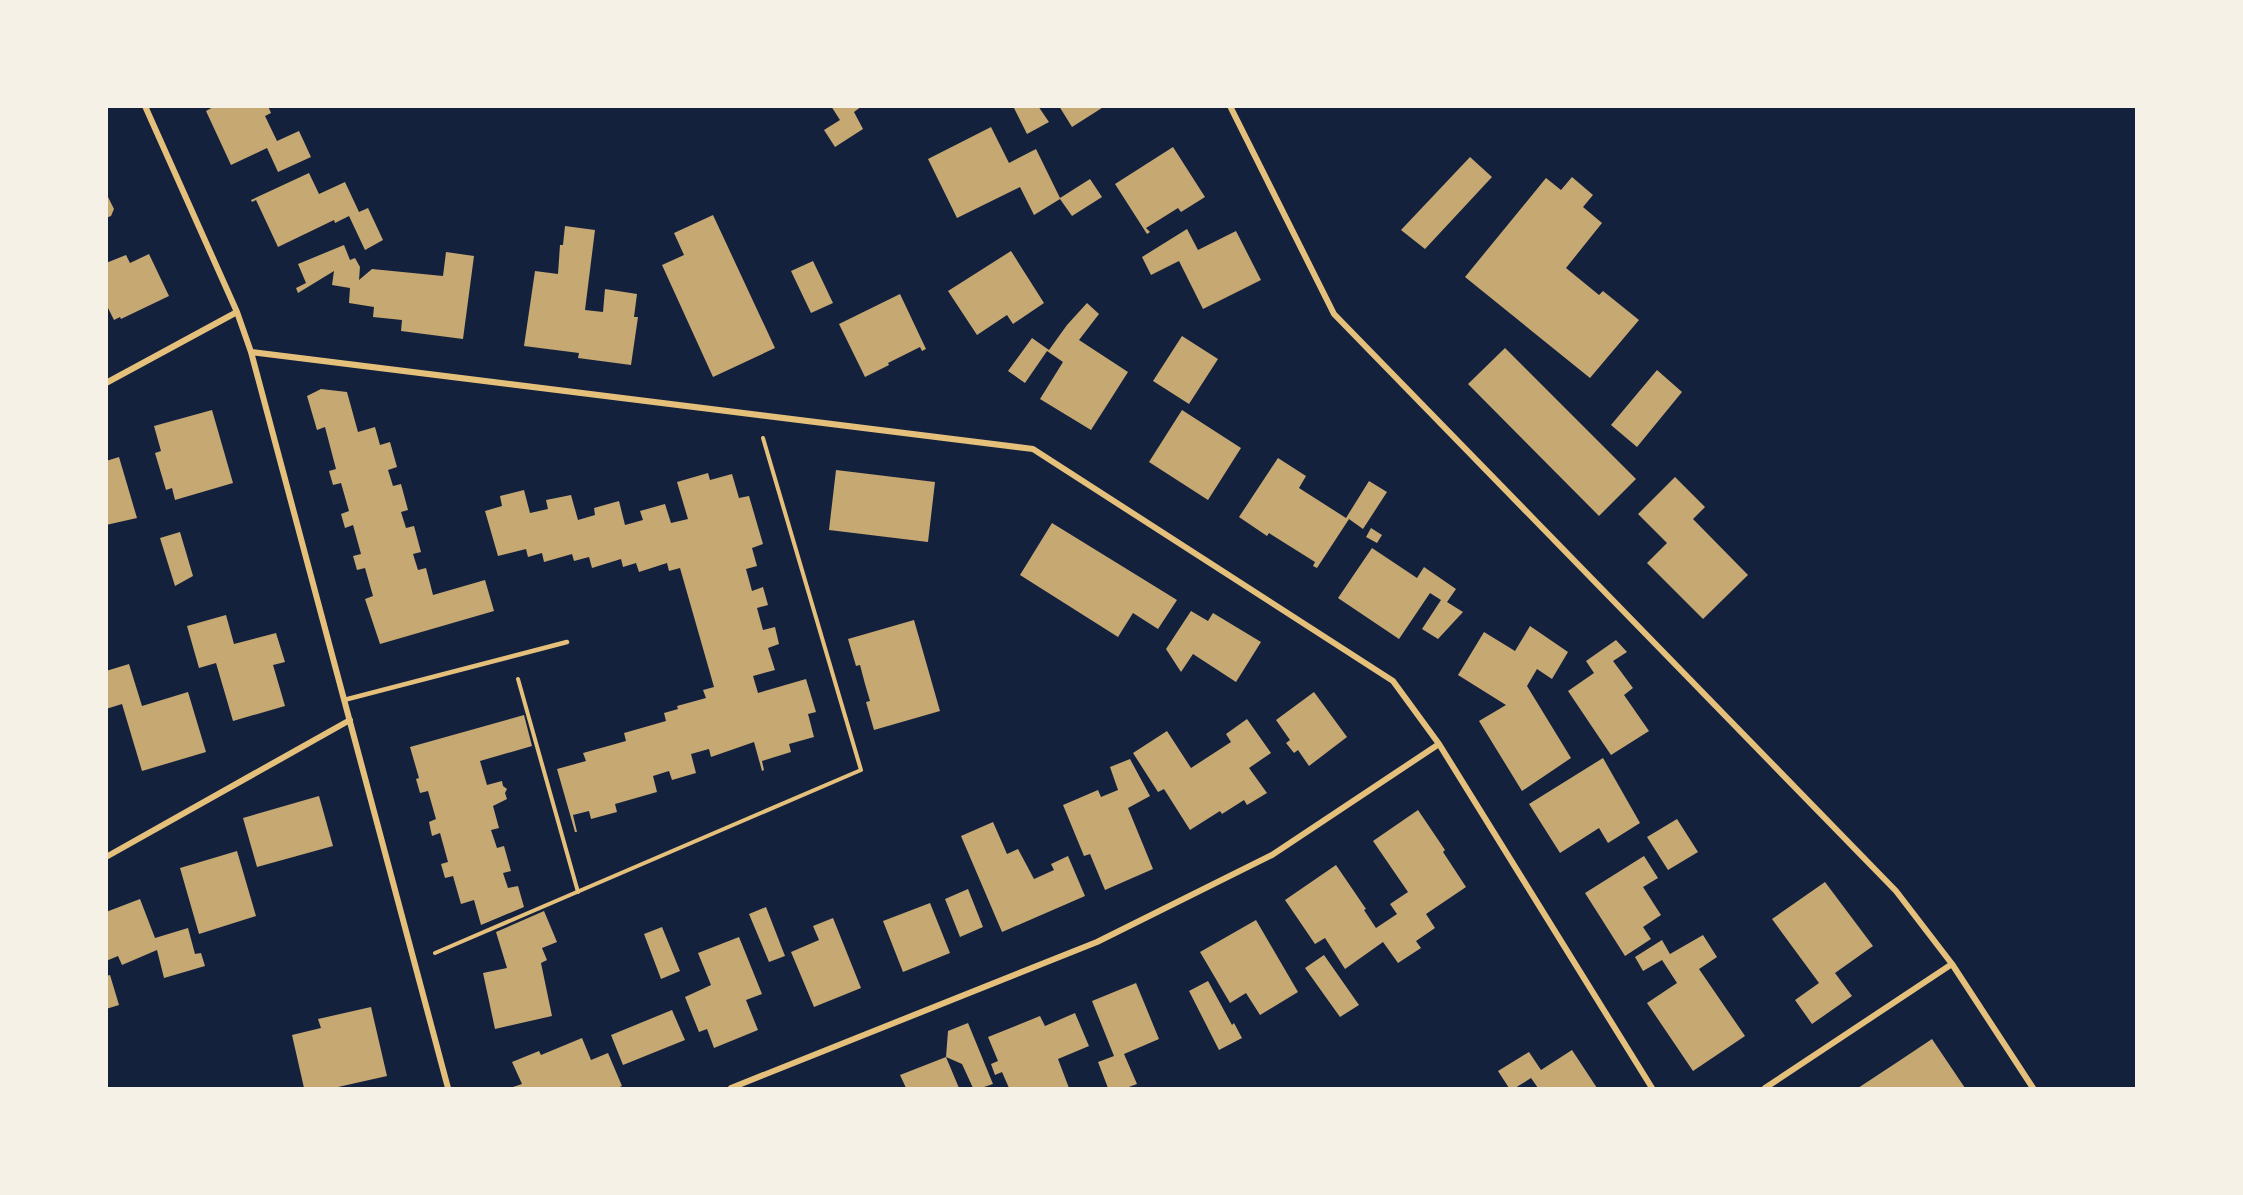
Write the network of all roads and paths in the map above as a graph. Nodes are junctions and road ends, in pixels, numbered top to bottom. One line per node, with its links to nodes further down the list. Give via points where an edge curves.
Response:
1 (145, 106): 3 (street)
2 (1230, 106): 15 (street, via 1334,314 1896,891)
3 (237, 312): 4 (street); 5 (street)
4 (251, 352): 6 (street); 9 (street)
5 (106, 383)
6 (756, 415): 11 (street, via 1033,449 1394,681); 13 (path, via 861,770)
7 (567, 642): 8 (lane)
8 (511, 656): 9 (lane); 13 (path)
9 (344, 700): 10 (street)
10 (350, 720): 12 (street); 14 (street)
11 (1438, 744): 17 (street, via 1272,855 1097,942); 18 (street)
12 (106, 857)
13 (578, 892): 14 (path)
14 (414, 962): 16 (street)
15 (1952, 964): 19 (street); 20 (street)
16 (448, 1089)
17 (731, 1089)
18 (1652, 1089)
19 (1765, 1089)
20 (2034, 1089)

